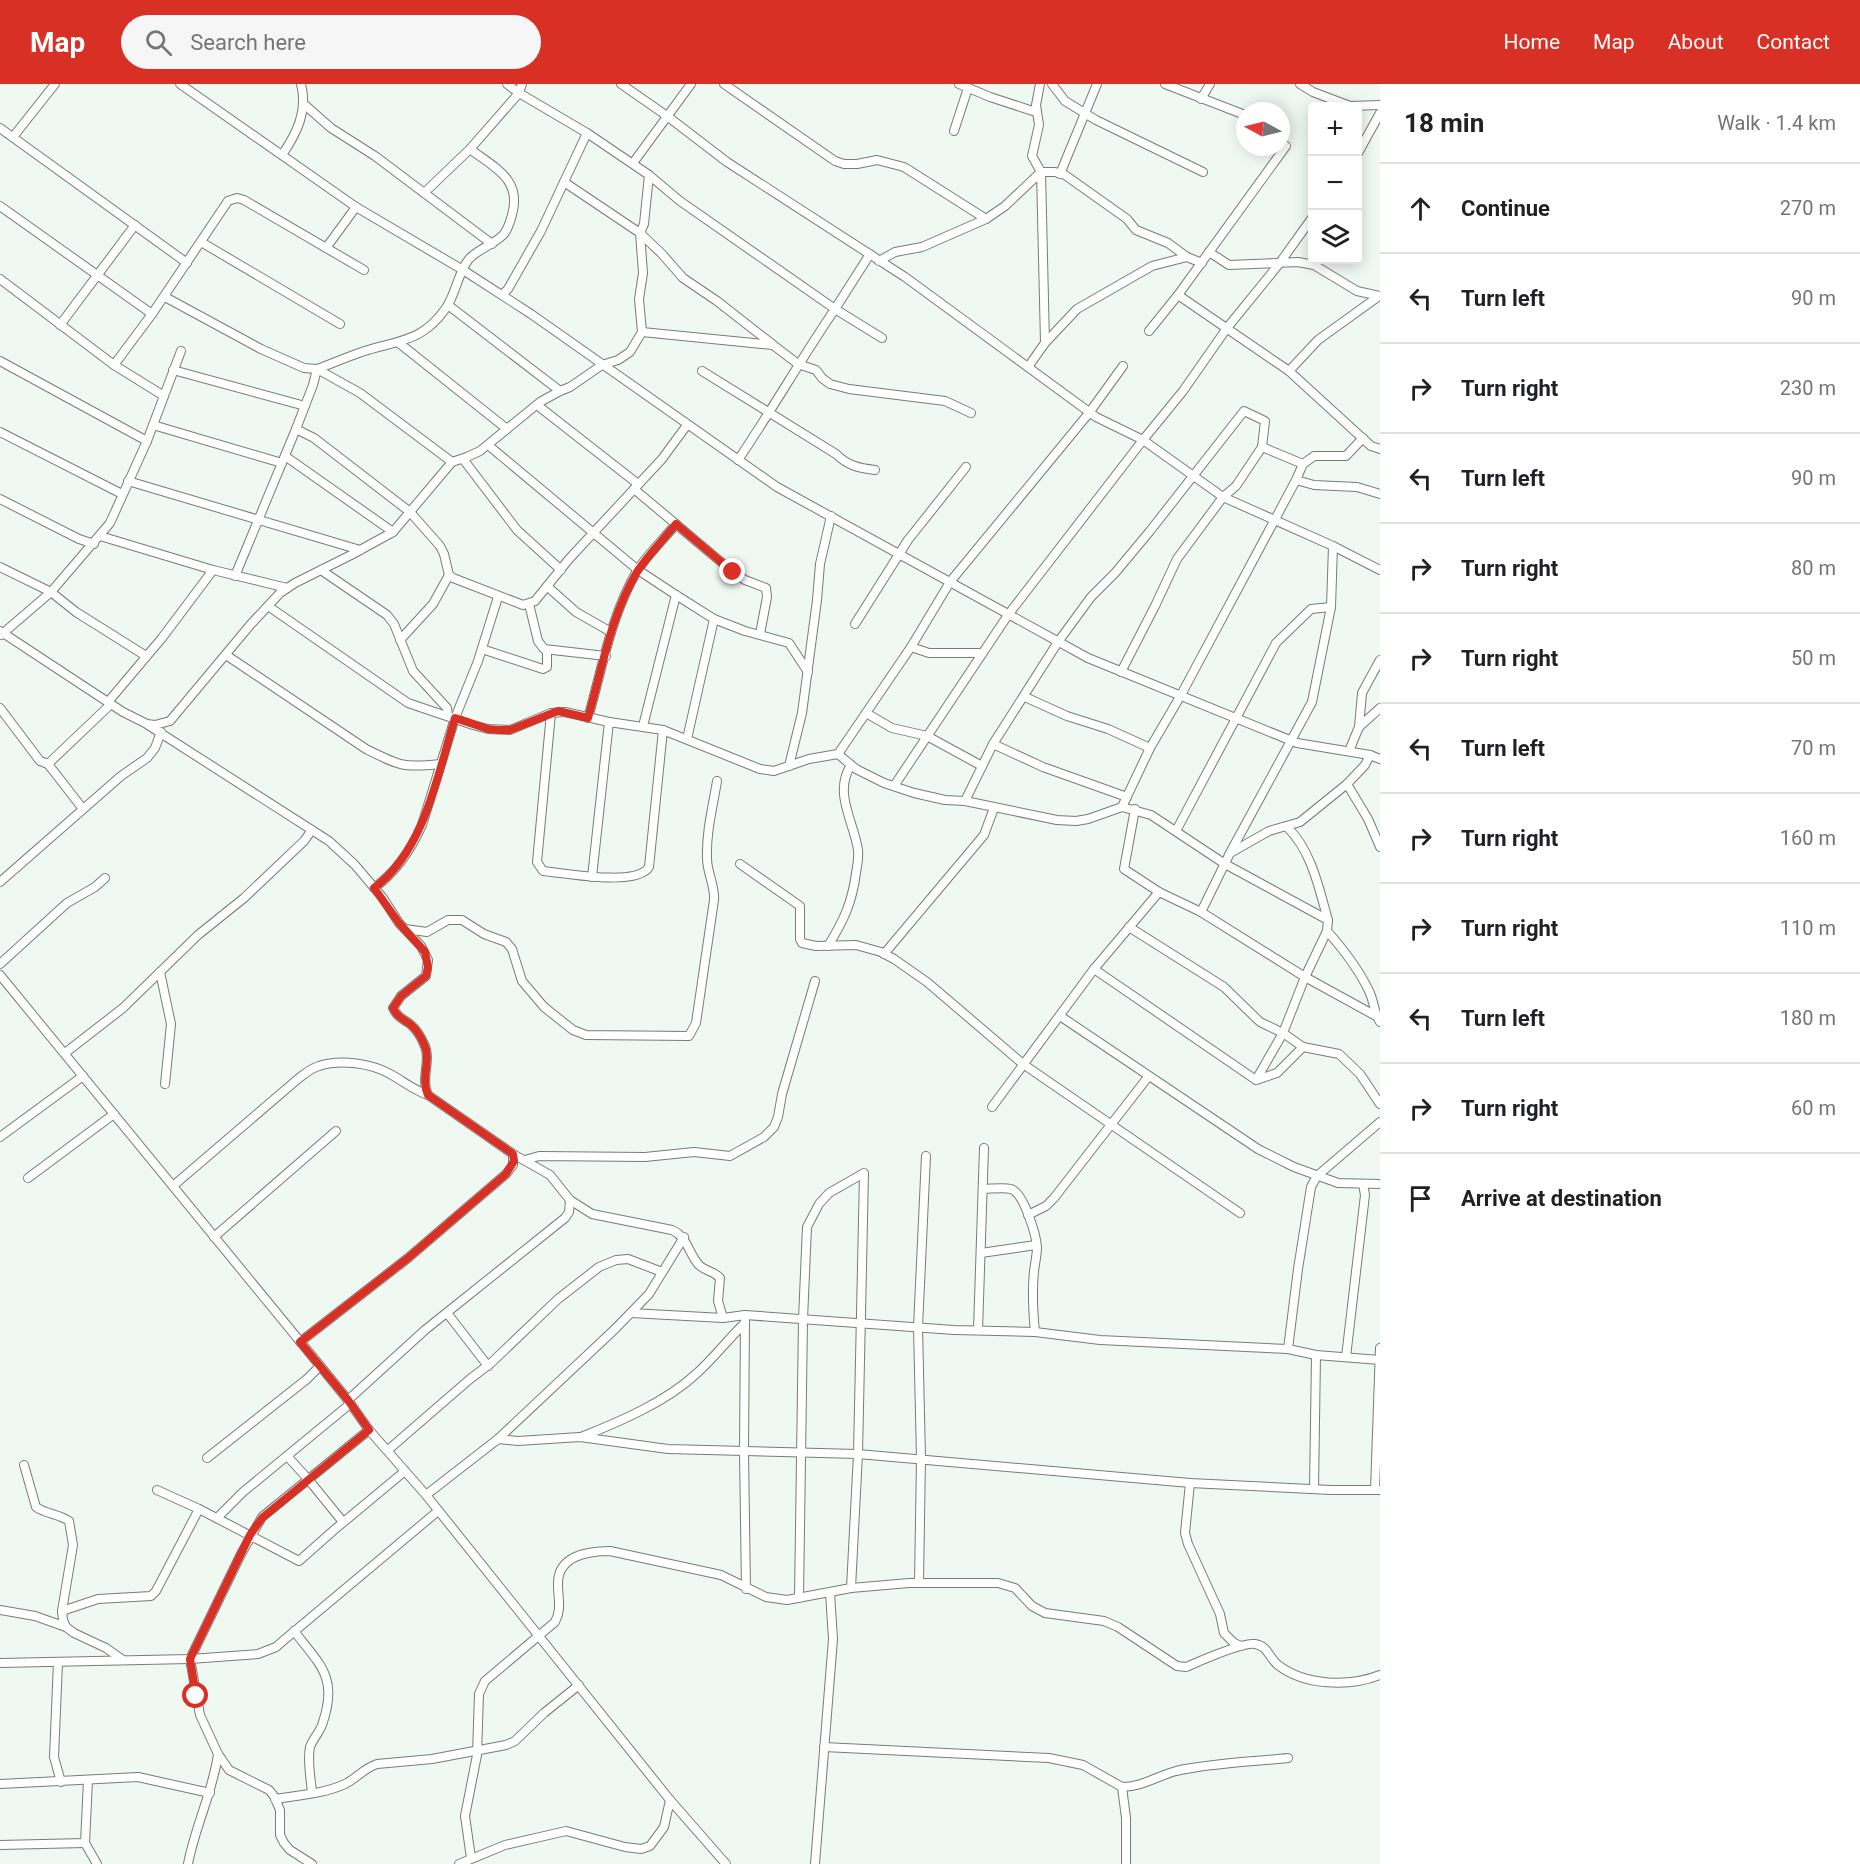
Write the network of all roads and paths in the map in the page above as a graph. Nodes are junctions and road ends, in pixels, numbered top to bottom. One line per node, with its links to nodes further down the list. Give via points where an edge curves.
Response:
1 (55, 84): 27 (street)
2 (182, 84): 32 (street)
3 (301, 84): 19 (street)
4 (507, 84): 17 (street)
5 (522, 84): 17 (street)
6 (621, 84): 25 (street)
7 (692, 84): 25 (street)
8 (724, 84): 43 (street, via 835,160 850,164 877,160 904,167)
9 (959, 84): 16 (street)
10 (1040, 84): 22 (street)
11 (1052, 84): 24 (street, via 1065,101)
12 (1097, 84): 24 (street)
13 (1165, 84): 18 (street)
14 (1210, 84): 18 (street)
15 (1300, 84): 20 (street, via 1350,106)
16 (968, 88): 22 (street); 26 (street)
17 (519, 93): 28 (street); 31 (street)
18 (1201, 99): 21 (street)
19 (305, 105): 32 (street, via 294,137); 40 (street, via 331,128)
20 (1380, 105)
21 (1236, 110)
22 (1036, 112): 35 (street, via 1039,125 1032,156)
23 (1380, 113): 30 (street)
24 (1086, 114): 36 (street); 37 (street)
25 (667, 116): 34 (street); 51 (street, via 727,162)
26 (954, 132)
27 (6, 133): 29 (street); 45 (street)
28 (587, 133): 34 (street); 39 (street)
29 (0, 140)
30 (1362, 146)
31 (470, 149): 40 (street); 48 (street, via 508,179 515,197 505,234)
32 (282, 155): 42 (street)
33 (1279, 156): 50 (street)
34 (633, 163): 38 (street)
35 (1041, 172): 37 (street); 43 (street); 75 (street)
36 (1203, 172)
37 (1060, 174): 52 (street, via 1114,209 1136,230 1168,243)
38 (649, 175): 46 (street); 66 (street)
39 (564, 182): 46 (street); 61 (street, via 541,231)
40 (424, 193): 48 (street)
41 (0, 206): 59 (street)
42 (357, 207): 49 (street); 58 (street)
43 (986, 219): 53 (street)
44 (1308, 224): 56 (street)
45 (135, 225): 55 (street); 59 (street)
46 (640, 233): 72 (street); 76 (street, via 683,278)
47 (201, 243): 49 (street, via 228,201 237,198); 55 (street); 69 (street)
48 (492, 244): 58 (street, via 472,256)
49 (326, 248): 57 (street)
50 (1209, 252): 54 (street); 56 (street, via 1229,265)
51 (870, 254): 53 (street); 66 (street)
52 (1187, 257): 54 (street); 75 (street, via 1152,266 1077,309)
53 (879, 261): 82 (street)
54 (1202, 262): 62 (street)
55 (187, 263): 64 (street)
56 (1279, 264): 63 (street, via 1314,265 1357,291); 70 (street)
57 (364, 270)
58 (463, 270): 61 (street); 65 (street)
59 (97, 275): 67 (street); 68 (street)
60 (0, 279): 68 (street)
61 (502, 295): 81 (street)
62 (1178, 295): 70 (street); 71 (street)
63 (1380, 296): 87 (street, via 1318,340)
64 (165, 297): 67 (street); 84 (street, via 261,349 304,368)
65 (448, 305): 74 (street, via 417,336); 88 (street)
66 (835, 309): 73 (street); 79 (street)
67 (152, 314): 80 (street)
68 (60, 324): 80 (street)
69 (340, 324)
70 (1227, 328): 87 (street); 101 (street)
71 (1149, 331)
72 (642, 332): 76 (street); 81 (street, via 630,352)
73 (882, 338)
74 (399, 343): 84 (street); 98 (street)
75 (1045, 343): 82 (street)
76 (773, 345): 79 (street)
77 (182, 351): 85 (street)
78 (0, 361): 102 (street)
79 (798, 364): 92 (street); 93 (street, via 816,370 830,384 945,401)
80 (114, 365): 89 (street)
81 (602, 366): 88 (street); 96 (street)
82 (1028, 366): 94 (street)
83 (1123, 366): 94 (street)
84 (317, 369): 91 (street); 109 (street, via 360,393)
85 (173, 370): 89 (street); 91 (street)
86 (702, 371): 92 (street)
87 (1290, 371): 100 (street)
88 (560, 390): 90 (street)
89 (164, 396): 95 (street)
90 (537, 405): 98 (street); 116 (street)
91 (305, 406): 97 (street)
92 (770, 413): 108 (street); 112 (street, via 843,462)
93 (971, 413)
94 (1089, 413): 101 (street); 141 (street)
95 (153, 425): 102 (street); 107 (street)
96 (687, 425): 108 (street); 116 (street)
97 (296, 429): 107 (street); 121 (street, via 314,438)
98 (507, 429): 103 (street)
99 (1, 435): 117 (street)
100 (1363, 438): 105 (street); 110 (street, via 1346,456 1314,456)
101 (1143, 440): 113 (street); 150 (street)
102 (147, 441): 115 (street)
103 (488, 445): 106 (street); 127 (street)
104 (1262, 447): 110 (street); 113 (street, via 1265,421 1244,411); 119 (street, via 1236,486)
105 (1380, 449)
106 (463, 459): 109 (street); 136 (street, via 516,530)
107 (283, 460): 124 (street); 126 (street)
108 (738, 460): 122 (street, via 777,487)
109 (452, 462): 121 (street)
110 (1303, 464): 114 (street)
111 (966, 467): 132 (street)
112 (875, 470)
113 (1194, 476): 119 (street); 157 (street)
114 (1296, 480): 118 (street, via 1358,487); 123 (street)
115 (128, 481): 117 (street); 124 (street)
116 (636, 487): 125 (street); 127 (street)
117 (122, 494): 128 (street)
118 (1380, 494)
119 (1223, 497): 123 (street); 167 (street, via 1177,560)
120 (0, 499): 129 (street)
121 (410, 512): 126 (street); 139 (street, via 440,546)
122 (831, 516): 132 (street); 166 (street, via 820,564)
123 (1274, 519): 130 (street); 168 (street)
124 (260, 520): 131 (street); 140 (street)
125 (676, 524): 137 (street); 155 (street, via 733,572 766,588)
126 (393, 532): 131 (street)
127 (594, 533): 136 (street); 137 (street)
128 (100, 536): 129 (street); 134 (street)
129 (94, 544): 144 (street)
130 (1333, 546): 138 (street); 149 (street)
131 (360, 550): 135 (street)
132 (899, 554): 141 (street); 152 (street)
133 (0, 567): 144 (street)
134 (213, 570): 140 (street); 163 (street)
135 (321, 570): 143 (street); 156 (street, via 387,615)
136 (561, 570): 142 (street)
137 (638, 570): 145 (street); 153 (street)
138 (1380, 570)
139 (449, 575): 146 (street); 156 (street, via 433,604)
140 (235, 576): 143 (street)
141 (950, 582): 150 (street); 158 (street)
142 (548, 586): 147 (street); 153 (street, via 576,612)
143 (287, 588): 148 (street)
144 (51, 592): 154 (street); 163 (street)
145 (676, 595): 151 (street); 180 (street)
146 (498, 597): 147 (street); 159 (street)
147 (529, 604): 160 (street, via 538,641)
148 (268, 606): 162 (street); 175 (street, via 396,696)
149 (1331, 607): 176 (street, via 1311,609 1276,643); 186 (street, via 1312,702)
150 (1008, 615): 157 (street); 161 (street)
151 (714, 619): 155 (street); 185 (street)
152 (855, 624)
153 (611, 632): 164 (street)
154 (1, 633): 170 (street)
155 (760, 634): 166 (street, via 789,643)
156 (400, 640): 175 (street, via 413,671)
157 (1058, 642): 167 (street); 169 (street)
158 (911, 647): 161 (street, via 929,653); 174 (street)
159 (482, 649): 160 (street, via 543,669 547,667); 175 (street)
160 (547, 650): 164 (street)
161 (981, 653): 184 (street)
162 (226, 655): 179 (street, via 170,721); 194 (street, via 391,761 410,767)
163 (146, 656): 170 (street)
164 (606, 656): 177 (street)
165 (1380, 660): 181 (street, via 1362,693)
166 (808, 672): 196 (street)
167 (1121, 672): 168 (street)
168 (1181, 695): 176 (street); 188 (street)
169 (1025, 697): 187 (street); 188 (street)
170 (109, 703): 179 (street); 193 (street)
171 (0, 708): 193 (street, via 40,761)
172 (1380, 708): 181 (street)
173 (551, 713): 175 (street, via 510,730 488,729); 177 (street); 214 (street, via 537,862 543,871)
174 (866, 713): 184 (street, via 892,728); 190 (street)
175 (452, 716): 194 (street)
176 (1237, 717): 186 (street); 209 (street)
177 (588, 718): 178 (street)
178 (609, 722): 180 (street); 214 (street)
179 (147, 724): 183 (street)
180 (643, 726): 182 (street)
181 (1359, 727): 189 (street)
182 (663, 730): 185 (street); 214 (street, via 649,867 635,877)
183 (160, 732): 205 (street, via 147,758); 208 (street)
184 (927, 736): 197 (street); 200 (street)
185 (687, 739): 196 (street, via 760,769 774,771)
186 (1293, 741): 189 (street); 211 (street)
187 (993, 744): 197 (street); 201 (street)
188 (1150, 748): 201 (street)
189 (1348, 751): 191 (street)
190 (838, 754): 195 (street); 196 (street)
191 (1370, 755): 192 (street); 199 (street)
192 (1380, 759)
193 (48, 764): 205 (street)
194 (441, 764): 217 (street, via 414,842 388,878)
195 (851, 765): 200 (street); 224 (street, via 845,779 845,805 858,857 847,913)
196 (789, 766)
197 (982, 766): 202 (street)
198 (717, 781): 222 (street, via 707,860 715,892 696,1023 689,1036 586,1035 573,1030 544,1007 522,981 506,942 462,920 448,920 427,932)
199 (1347, 784): 207 (street, via 1300,822); 210 (street)
200 (894, 786): 202 (street, via 945,800)
201 (1127, 797): 203 (street)
202 (965, 801): 204 (street)
203 (1122, 807): 204 (street, via 1076,821); 206 (street)
204 (994, 808): 225 (street, via 984,835)
205 (83, 810): 216 (street)
206 (1135, 810): 209 (street, via 1151,814); 218 (street, via 1124,869)
207 (1287, 827): 211 (street, via 1262,834); 220 (street, via 1306,854)
208 (312, 830): 217 (street, via 355,865); 228 (street, via 244,898)
209 (1176, 831): 213 (street)
210 (1380, 847)
211 (1230, 853): 213 (street)
212 (740, 864): 224 (street, via 800,906 802,943)
213 (1225, 864): 219 (street); 220 (street)
214 (592, 877)
215 (105, 878): 226 (street, via 67,903)
216 (0, 882)
217 (374, 888): 222 (street)
218 (1159, 892): 219 (street); 221 (street)
219 (1201, 912): 230 (street)
220 (1328, 920): 223 (street)
221 (1129, 927): 227 (street); 235 (street, via 1224,987 1260,1022)
222 (405, 929): 243 (street, via 425,952 428,967 426,976 401,996 393,1008 426,1046 424,1081)
223 (1327, 931): 230 (street); 232 (street, via 1351,958)
224 (828, 946): 225 (street, via 856,945)
225 (884, 954): 238 (street, via 927,982)
226 (0, 964)
227 (1094, 969): 233 (street); 241 (street)
228 (160, 972): 237 (street, via 123,1008); 242 (street, via 171,1024)
229 (0, 975): 237 (street)
230 (1305, 977): 234 (street); 235 (street)
231 (815, 981): 254 (street, via 778,1118 764,1137 730,1156 694,1152 645,1157 539,1156)
232 (1378, 1005): 234 (street)
233 (1060, 1016): 238 (street); 240 (street)
234 (1378, 1019)
235 (1284, 1033): 236 (street); 241 (street)
236 (1303, 1047): 241 (street, via 1277,1073); 244 (street, via 1339,1054 1360,1074)
237 (65, 1053): 239 (street)
238 (1023, 1064): 245 (street); 248 (street)
239 (83, 1076): 246 (street); 250 (street)
240 (1148, 1077): 248 (street); 255 (street, via 1258,1149)
241 (1256, 1080)
242 (165, 1084)
243 (428, 1095): 252 (street); 259 (street, via 366,1066 342,1062 316,1067)
244 (1380, 1104)
245 (992, 1107)
246 (114, 1113): 256 (street); 259 (street)
247 (1380, 1122): 255 (street)
248 (1111, 1124): 262 (street); 263 (street, via 1054,1198)
249 (336, 1131): 264 (street)
250 (0, 1137)
251 (984, 1148): 260 (street)
252 (513, 1154): 254 (street); 278 (street, via 513,1165 506,1174 408,1258)
253 (926, 1156): 275 (street)
254 (525, 1160): 261 (street, via 550,1174)
255 (1317, 1176): 257 (street, via 1338,1183); 280 (street, via 1311,1187)
256 (28, 1178)
257 (1363, 1184): 258 (street); 282 (street, via 1365,1196)
258 (1380, 1184)
259 (173, 1186): 264 (street)
260 (983, 1189): 263 (street, via 1012,1189); 267 (street)
261 (570, 1200): 265 (street, via 592,1214 672,1230); 269 (street, via 565,1218)
262 (1240, 1213)
263 (1028, 1215): 266 (street)
264 (214, 1236): 278 (street)
265 (684, 1237): 268 (street); 271 (street, via 700,1266 720,1278 718,1300)
266 (1036, 1245): 267 (street); 277 (street)
267 (981, 1253): 276 (street)
268 (662, 1272): 270 (street); 285 (street, via 628,1259 599,1267 558,1299)
269 (447, 1313): 285 (street); 286 (street)
270 (631, 1313): 271 (street); 289 (street)
271 (723, 1318): 272 (street)
272 (745, 1319): 273 (street); 288 (street, via 695,1376 670,1394); 291 (street)
273 (803, 1319): 274 (street); 274 (street, via 807,1227 829,1192 864,1173); 292 (street)
274 (861, 1322): 275 (street); 293 (street)
275 (918, 1327): 276 (street); 296 (street)
276 (978, 1330): 277 (street)
277 (1035, 1332): 280 (street, via 1100,1340)
278 (300, 1342): 284 (street)
279 (1380, 1348): 283 (street)
280 (1288, 1349): 281 (street)
281 (1316, 1355): 282 (street); 301 (street)
282 (1346, 1357): 283 (street)
283 (1379, 1360): 303 (street)
284 (320, 1366): 286 (street); 295 (street)
285 (488, 1366): 290 (street)
286 (349, 1402): 287 (street); 294 (street)
287 (369, 1430): 290 (street); 299 (street)
288 (580, 1437): 289 (street); 291 (street, via 668,1449)
289 (498, 1439): 304 (street)
290 (388, 1450): 298 (street)
291 (744, 1452): 292 (street); 312 (street)
292 (802, 1453): 293 (street); 314 (street)
293 (858, 1454): 296 (street); 311 (street)
294 (287, 1456): 299 (street); 307 (street)
295 (207, 1458)
296 (921, 1458): 300 (street); 310 (street)
297 (24, 1465): 316 (street, via 36,1507 61,1515 69,1521 73,1534)
298 (405, 1471): 304 (street); 308 (street)
299 (308, 1479): 308 (street); 309 (street, via 262,1518)
300 (1190, 1484): 301 (street); 320 (street, via 1185,1533 1188,1544 1220,1614 1224,1633)
301 (1314, 1489): 303 (street)
302 (157, 1490): 305 (street)
303 (1377, 1490)
304 (426, 1495): 306 (street)
305 (199, 1509): 307 (street); 316 (street, via 151,1596 98,1599)
306 (438, 1511): 318 (street); 319 (street)
307 (217, 1518): 309 (street)
308 (343, 1522): 309 (street, via 299,1561)
309 (250, 1535): 321 (street)
310 (919, 1582): 311 (street); 320 (street, via 998,1583 1015,1588 1045,1613 1104,1621 1118,1627 1177,1666 1186,1667)
311 (851, 1588): 313 (street)
312 (746, 1589): 314 (street, via 765,1597); 319 (street, via 721,1575 610,1551 592,1551 568,1561 561,1572 557,1581 559,1615)
313 (830, 1593): 314 (street); 327 (street, via 833,1639)
314 (799, 1598)
315 (0, 1610): 317 (street)
316 (62, 1611): 317 (street)
317 (66, 1626): 322 (street)
318 (294, 1631): 321 (street, via 276,1647 258,1654); 336 (street, via 329,1684 323,1724 310,1746)
319 (539, 1636): 326 (street); 328 (street, via 486,1681 479,1694)
320 (1241, 1646): 325 (street, via 1264,1647 1278,1665 1305,1679 1359,1682)
321 (190, 1659): 322 (street); 329 (street, via 200,1715)
322 (123, 1660): 323 (street)
323 (58, 1662): 324 (street); 332 (street, via 54,1757)
324 (0, 1663)
325 (1380, 1675)
326 (579, 1685): 328 (street, via 515,1741); 338 (street)
327 (824, 1747): 334 (street, via 1049,1758 1083,1765); 347 (street)
328 (477, 1751): 336 (street, via 377,1764 345,1784); 341 (street, via 465,1816)
329 (218, 1754): 335 (street); 337 (street, via 229,1770 269,1790)
330 (1288, 1758): 334 (street, via 1201,1766 1136,1787)
331 (88, 1780): 332 (street); 335 (street, via 144,1777); 339 (street)
332 (61, 1782): 333 (street)
333 (0, 1784)
334 (1122, 1787): 348 (street)
335 (210, 1793): 343 (street)
336 (312, 1793): 337 (street)
337 (275, 1799): 344 (street, via 284,1843)
338 (670, 1800): 341 (street, via 664,1827 650,1846 641,1849 566,1831 505,1845); 346 (street)
339 (86, 1843): 340 (street); 342 (street)
340 (0, 1845)
341 (471, 1858): 345 (street)
342 (96, 1864)
343 (188, 1864)
344 (312, 1864)
345 (459, 1864)
346 (726, 1864)
347 (815, 1864)
348 (1126, 1864)

